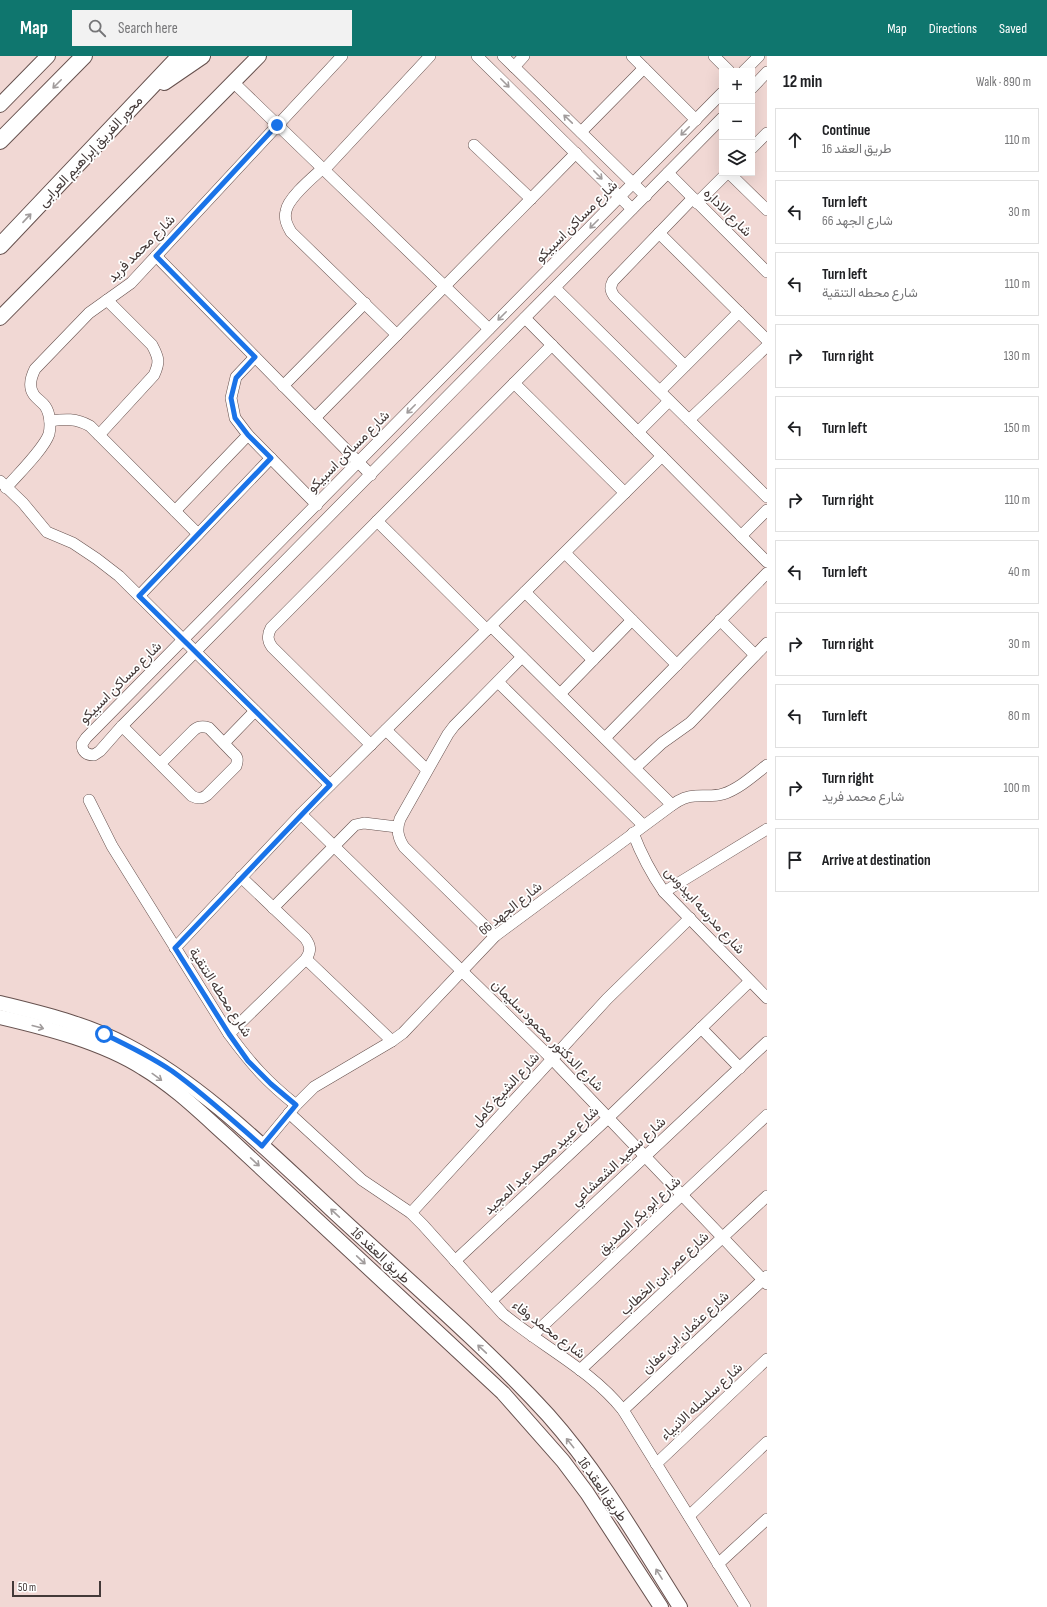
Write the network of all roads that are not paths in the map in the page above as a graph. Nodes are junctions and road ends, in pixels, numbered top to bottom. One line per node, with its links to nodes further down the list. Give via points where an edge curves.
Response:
1 (48, 56): 23 (street)
2 (84, 56): 29 (main road, one-way to 29)
3 (180, 56): 22 (main road, محور الفريق إبراهيم العرابى)
4 (202, 56): 22 (main road)
5 (259, 56): 19 (street)
6 (342, 56): 26 (street, شارع محمد فريد)
7 (430, 56): 33 (street)
8 (477, 56): 32 (street, one-way to 32)
9 (503, 56): 14 (street)
10 (524, 56): 14 (street)
11 (632, 56): 15 (street)
12 (714, 56): 16 (street)
13 (759, 56): 17 (street)
14 (514, 67): 27 (street, one-way to 14)
15 (644, 68): 24 (street); 27 (street)
16 (726, 68)
17 (747, 68)
18 (767, 72): 20 (street)
19 (233, 82): 26 (street); 53 (street)
20 (755, 85)
21 (719, 96): 24 (street, شارع مساكن اسبيكو)
22 (135, 103): 45 (main road, محور الفريق إبراهيم العرابى, one-way to 22)
23 (0, 105)
24 (696, 120): 37 (street, شارع مساكن اسبيكو, one-way to 37)
25 (719, 121): 34 (street, شارع مساكن اسبيكو)
26 (277, 125): 33 (street); 46 (street, شارع محمد فريد)
27 (581, 132): 37 (street)
28 (767, 133): 31 (street)
29 (0, 141)
30 (474, 145): 40 (street)
31 (755, 145)
32 (576, 153): 39 (street, one-way to 39); 40 (street)
33 (323, 169): 48 (street); 51 (street, via 291,200 286,210 286,222 291,232)
34 (668, 173): 38 (street, شارع مساكن اسبيكو); 41 (street, شارع الاداره)
35 (724, 176): 41 (street)
36 (731, 176): 43 (street)
37 (633, 184): 38 (street); 39 (street, شارع مساكن اسبيكو)
38 (646, 196): 42 (street, شارع مساكن اسبيكو)
39 (620, 197): 42 (street); 55 (street, شارع مساكن اسبيكو, one-way to 55)
40 (531, 199): 48 (street)
41 (695, 200): 44 (street); 47 (street, شارع الاداره)
42 (632, 209): 49 (street, شارع مساكن اسبيكو)
43 (767, 210)
44 (659, 233): 52 (street); 61 (street, via 610,286 611,291)
45 (0, 246)
46 (156, 256): 50 (street, شارع محمد فريد, via 131,283); 60 (street)
47 (767, 272)
48 (445, 286): 55 (street); 56 (street)
49 (555, 288): 54 (street, شارع مساكن اسبيكو); 64 (street)
50 (107, 300): 68 (street, شارع محمد فريد, via 89,313 35,369 31,377 34,395 46,407); 70 (street, via 152,346 158,355 158,365 154,375)
51 (365, 303): 56 (street); 63 (street)
52 (739, 312): 57 (street); 61 (street)
53 (0, 318)
54 (525, 318): 58 (street); 75 (street, شارع مساكن اسبيكو)
55 (489, 330): 74 (street, شارع مساكن اسبيكو, one-way to 74)
56 (397, 335): 66 (street)
57 (767, 340)
58 (552, 345): 62 (street); 69 (street)
59 (767, 346): 67 (street)
60 (255, 357): 63 (street); 71 (street, via 236,378 231,398 235,418)
61 (685, 366): 64 (street)
62 (514, 383): 77 (street); 82 (street)
63 (283, 386): 66 (street)
64 (660, 391): 65 (street)
65 (669, 401): 67 (street); 69 (street)
66 (315, 418): 74 (street)
67 (689, 420): 78 (street)
68 (50, 421): 70 (street, via 81,421); 76 (street, via 49,434 42,446)
69 (638, 432): 72 (street)
70 (99, 434): 81 (street)
71 (248, 435): 73 (street); 81 (street)
72 (662, 456): 77 (street); 84 (street)
73 (271, 458): 79 (street); 83 (street)
74 (359, 462): 75 (street); 79 (street, شارع مساكن اسبيكو)
75 (371, 474): 95 (street, شارع مساكن اسبيكو)
76 (3, 484): 89 (street, via 47,532 97,559)
77 (625, 493): 85 (street)
78 (767, 497)
79 (317, 504): 93 (street, شارع مساكن اسبيكو)
80 (767, 510): 84 (street)
81 (175, 511): 83 (street)
82 (377, 520): 92 (street); 106 (street, via 268,634 268,641 272,647)
83 (198, 534): 89 (street)
84 (742, 536): 86 (street)
85 (565, 553): 88 (street); 90 (street)
86 (767, 562)
87 (767, 573): 91 (street)
88 (524, 592): 92 (street); 97 (street)
89 (139, 596): 93 (street)
90 (632, 620): 97 (street); 98 (street)
91 (720, 620): 94 (street); 98 (street)
92 (489, 628): 96 (street); 103 (street)
93 (183, 640): 95 (street); 102 (street, شارع مساكن اسبيكو, via 84,740 84,752 90,755 98,754)
94 (763, 651): 109 (street, via 690,723 662,743)
95 (196, 652): 101 (street); 102 (street, شارع مساكن اسبيكو)
96 (522, 657): 99 (street); 100 (street)
97 (593, 660): 100 (street)
98 (677, 665): 104 (street)
99 (498, 682): 110 (street, via 454,726); 115 (street)
100 (560, 694): 104 (street)
101 (255, 711): 105 (street); 111 (street)
102 (122, 726): 107 (street)
103 (386, 730): 106 (street); 110 (street)
104 (605, 738): 109 (street)
105 (224, 743): 107 (street, via 209,728 198,726); 107 (street, via 237,756 236,766 202,798 192,796)
106 (371, 745): 111 (street)
107 (160, 764)
108 (767, 765): 113 (street, شارع الجهد 66, via 725,793 682,798)
109 (635, 768): 113 (street)
110 (427, 770): 116 (street)
111 (330, 785): 114 (street)
112 (89, 800): 125 (street, شارع محطه التنقية, via 112,846)
113 (672, 804): 115 (street, شارع الجهد 66)
114 (302, 814): 119 (street, شارع الدكتور محمود سليمان); 120 (street)
115 (643, 825): 118 (street, شارع الجهد 66)
116 (397, 827): 119 (street, via 359,823); 124 (street, via 404,847)
117 (767, 829): 121 (street)
118 (633, 833): 121 (street, شارع مدرسه ابيدوس, via 641,854); 124 (street, شارع الجهد 66)
119 (334, 846): 122 (street); 127 (street, شارع الدكتور محمود سليمان)
120 (241, 877): 122 (street); 125 (street)
121 (664, 892): 123 (street, شارع مدرسه ابيدوس)
122 (273, 908): 126 (street, via 310,944 310,952)
123 (690, 918): 128 (street, شارع مدرسه ابيدوس); 136 (street, شارع الشيخ كامل, via 607,999)
124 (495, 936): 127 (street, شارع الجهد 66)
125 (175, 948): 133 (street, شارع محطه التنقية)
126 (306, 959): 133 (street); 134 (street)
127 (462, 971): 134 (street, شارع الجهد 66, via 413,1024); 136 (street, شارع الدكتور محمود سليمان)
128 (750, 981): 129 (street, شارع مدرسه ابيدوس); 132 (street, شارع عبيد محمد عبد المجيد)
129 (767, 998)
130 (0, 1003): 141 (street, طريق العقد 16, via 77,1024 128,1045 171,1071 203,1095)
131 (0, 1017): 159 (street, طريق العقد 16, one-way to 159, via 52,1030 126,1058 190,1103 503,1393 563,1461 587,1493)
132 (702, 1028): 137 (street); 140 (street, شارع عبيد محمد عبد المجيد)
133 (229, 1034): 138 (street, شارع محطه التنقية, via 248,1061)
134 (392, 1041): 138 (street, شارع الجهد 66, via 319,1084)
135 (767, 1042): 137 (street, شارع سعيد الشعشاعي)
136 (552, 1059): 140 (street, شارع الدكتور محمود سليمان); 145 (street, شارع الشيخ كامل)
137 (740, 1068): 142 (street, شارع سعيد الشعشاعي)
138 (293, 1109): 141 (street, شارع الجهد 66); 145 (street, شارع محمد وفاء, via 362,1180)
139 (767, 1115): 143 (street, شارع ابو بكر الصديق)
140 (608, 1118): 142 (street, شارع الدكتور محمود سليمان); 147 (street, شارع عبيد محمد عبد المجيد)
141 (262, 1146): 160 (street, طريق العقد 16, one-way to 141, via 617,1508 548,1416 485,1352)
142 (645, 1156): 143 (street, شارع الدكتور محمود سليمان); 149 (street, شارع سعيد الشعشاعي)
143 (682, 1195): 146 (street, شارع الدكتور محمود سليمان); 150 (street, شارع ابو بكر الصديق)
144 (767, 1196): 146 (street, شارع عمر ابن الخطاب)
145 (411, 1213): 147 (street, شارع محمد وفاء)
146 (723, 1238): 148 (street, شارع الدكتور محمود سليمان); 152 (street, شارع عمر ابن الخطاب)
147 (455, 1261): 149 (street, شارع محمد وفاء)
148 (766, 1280): 153 (street, شارع عثمان ابن عفان)
149 (490, 1301): 150 (street, شارع محمد وفاء)
150 (532, 1336): 152 (street, شارع محمد وفاء)
151 (767, 1359): 155 (street, شارع سلسله الانبياء)
152 (580, 1370): 153 (street, شارع محمد وفاء, via 610,1395)
153 (623, 1410): 155 (street, شارع محمد وفاء)
154 (767, 1442): 156 (street)
155 (656, 1464): 156 (street, شارع محمد وفاء)
156 (688, 1516): 158 (street, شارع محمد وفاء)
157 (767, 1520): 158 (street)
158 (718, 1564): 161 (street, شارع محمد وفاء)
159 (661, 1607)
160 (680, 1607)
161 (745, 1607)

